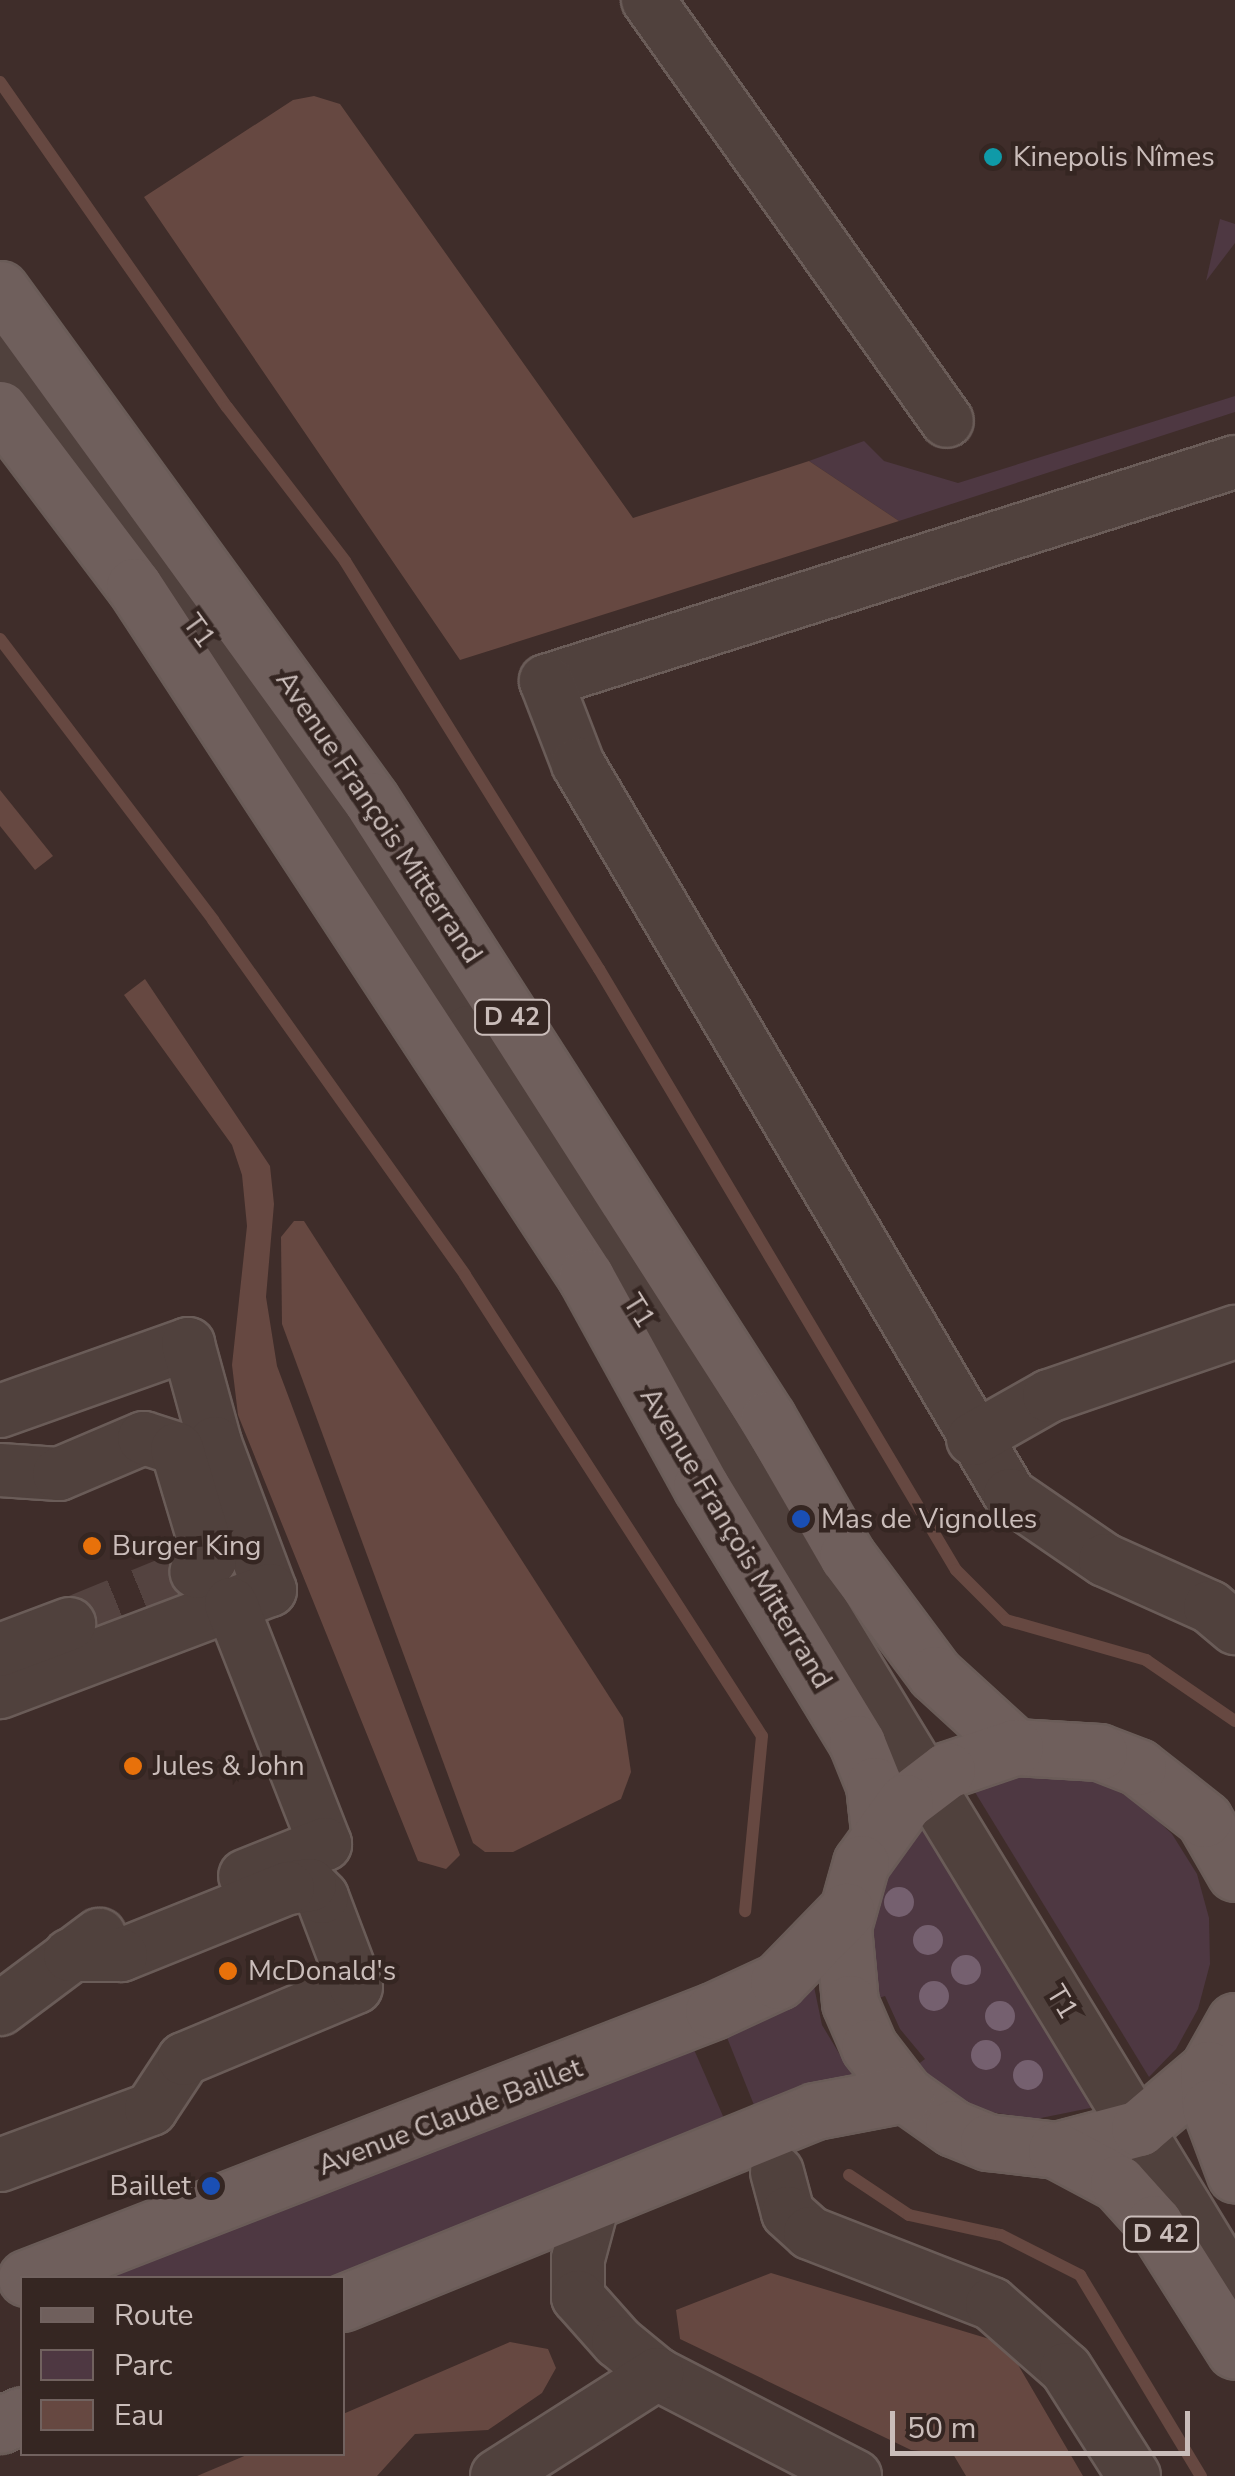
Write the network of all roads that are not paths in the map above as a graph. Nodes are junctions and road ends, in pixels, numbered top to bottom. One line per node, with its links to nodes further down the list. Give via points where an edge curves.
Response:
1 (648, 0): 6 (lane)
2 (0, 289): 17 (main road, Avenue François Mitterrand / D 42, via 371,800 768,1419 847,1556 934,1674)
3 (0, 323): 18 (lane, T1 / T1, via 277,698 469,989)
4 (0, 362): 18 (lane, T1 / T1, via 257,712 468,1032)
5 (0, 409): 20 (main road, Avenue François Mitterrand / D 42, via 146,602 586,1277 701,1486 858,1743 874,1785)
6 (947, 421)
7 (1235, 462): 10 (lane, via 546,681 578,764 717,991)
8 (1235, 1332): 10 (lane, via 1049,1396)
9 (0, 1411): 12 (lane, via 188,1344 215,1443 270,1590)
10 (973, 1439): 14 (lane, via 1010,1495 1105,1560 1210,1607)
11 (0, 1470): 12 (lane, via 58,1474 144,1438 177,1449)
12 (213, 1588): 16 (lane); 23 (lane, via 325,1844)
13 (69, 1624): 15 (lane)
14 (1235, 1628)
15 (0, 1650)
16 (0, 1692)
17 (1015, 1747): 18 (main road); 19 (main road, via 1098,1752 1174,1790)
18 (938, 1776): 20 (main road); 28 (lane, T1 / T1)
19 (1219, 1824): 21 (main road)
20 (879, 1831): 22 (main road)
21 (1235, 1873)
22 (846, 1911): 27 (main road, via 844,1968 858,2027); 35 (main road, Avenue Claude Baillet, via 778,1981 713,2011)
23 (82, 1946): 24 (lane); 30 (lane, via 121,1956 288,1888 310,1886 322,1898 356,1987 184,2059 151,2109)
24 (0, 2009)
25 (1235, 2021): 26 (main road)
26 (1208, 2069): 28 (main road); 32 (main road, via 1210,2107)
27 (905, 2094): 29 (main road, via 988,2142); 33 (main road, via 816,2111)
28 (1149, 2122): 29 (main road); 34 (lane, T1 / T1); 36 (lane, T1 / T1)
29 (1056, 2150): 38 (main road, D 42, via 1118,2182 1154,2223)
30 (0, 2165)
31 (777, 2172): 42 (lane, via 788,2213 810,2233 992,2304 1066,2369)
32 (1235, 2174)
33 (592, 2202): 37 (main road); 39 (lane, via 578,2259 578,2297)
34 (1235, 2242)
35 (32, 2276)
36 (1235, 2289)
37 (345, 2302)
38 (1235, 2351)
39 (657, 2374): 40 (lane); 41 (lane)
40 (496, 2476)
41 (855, 2476)
42 (1134, 2476)

